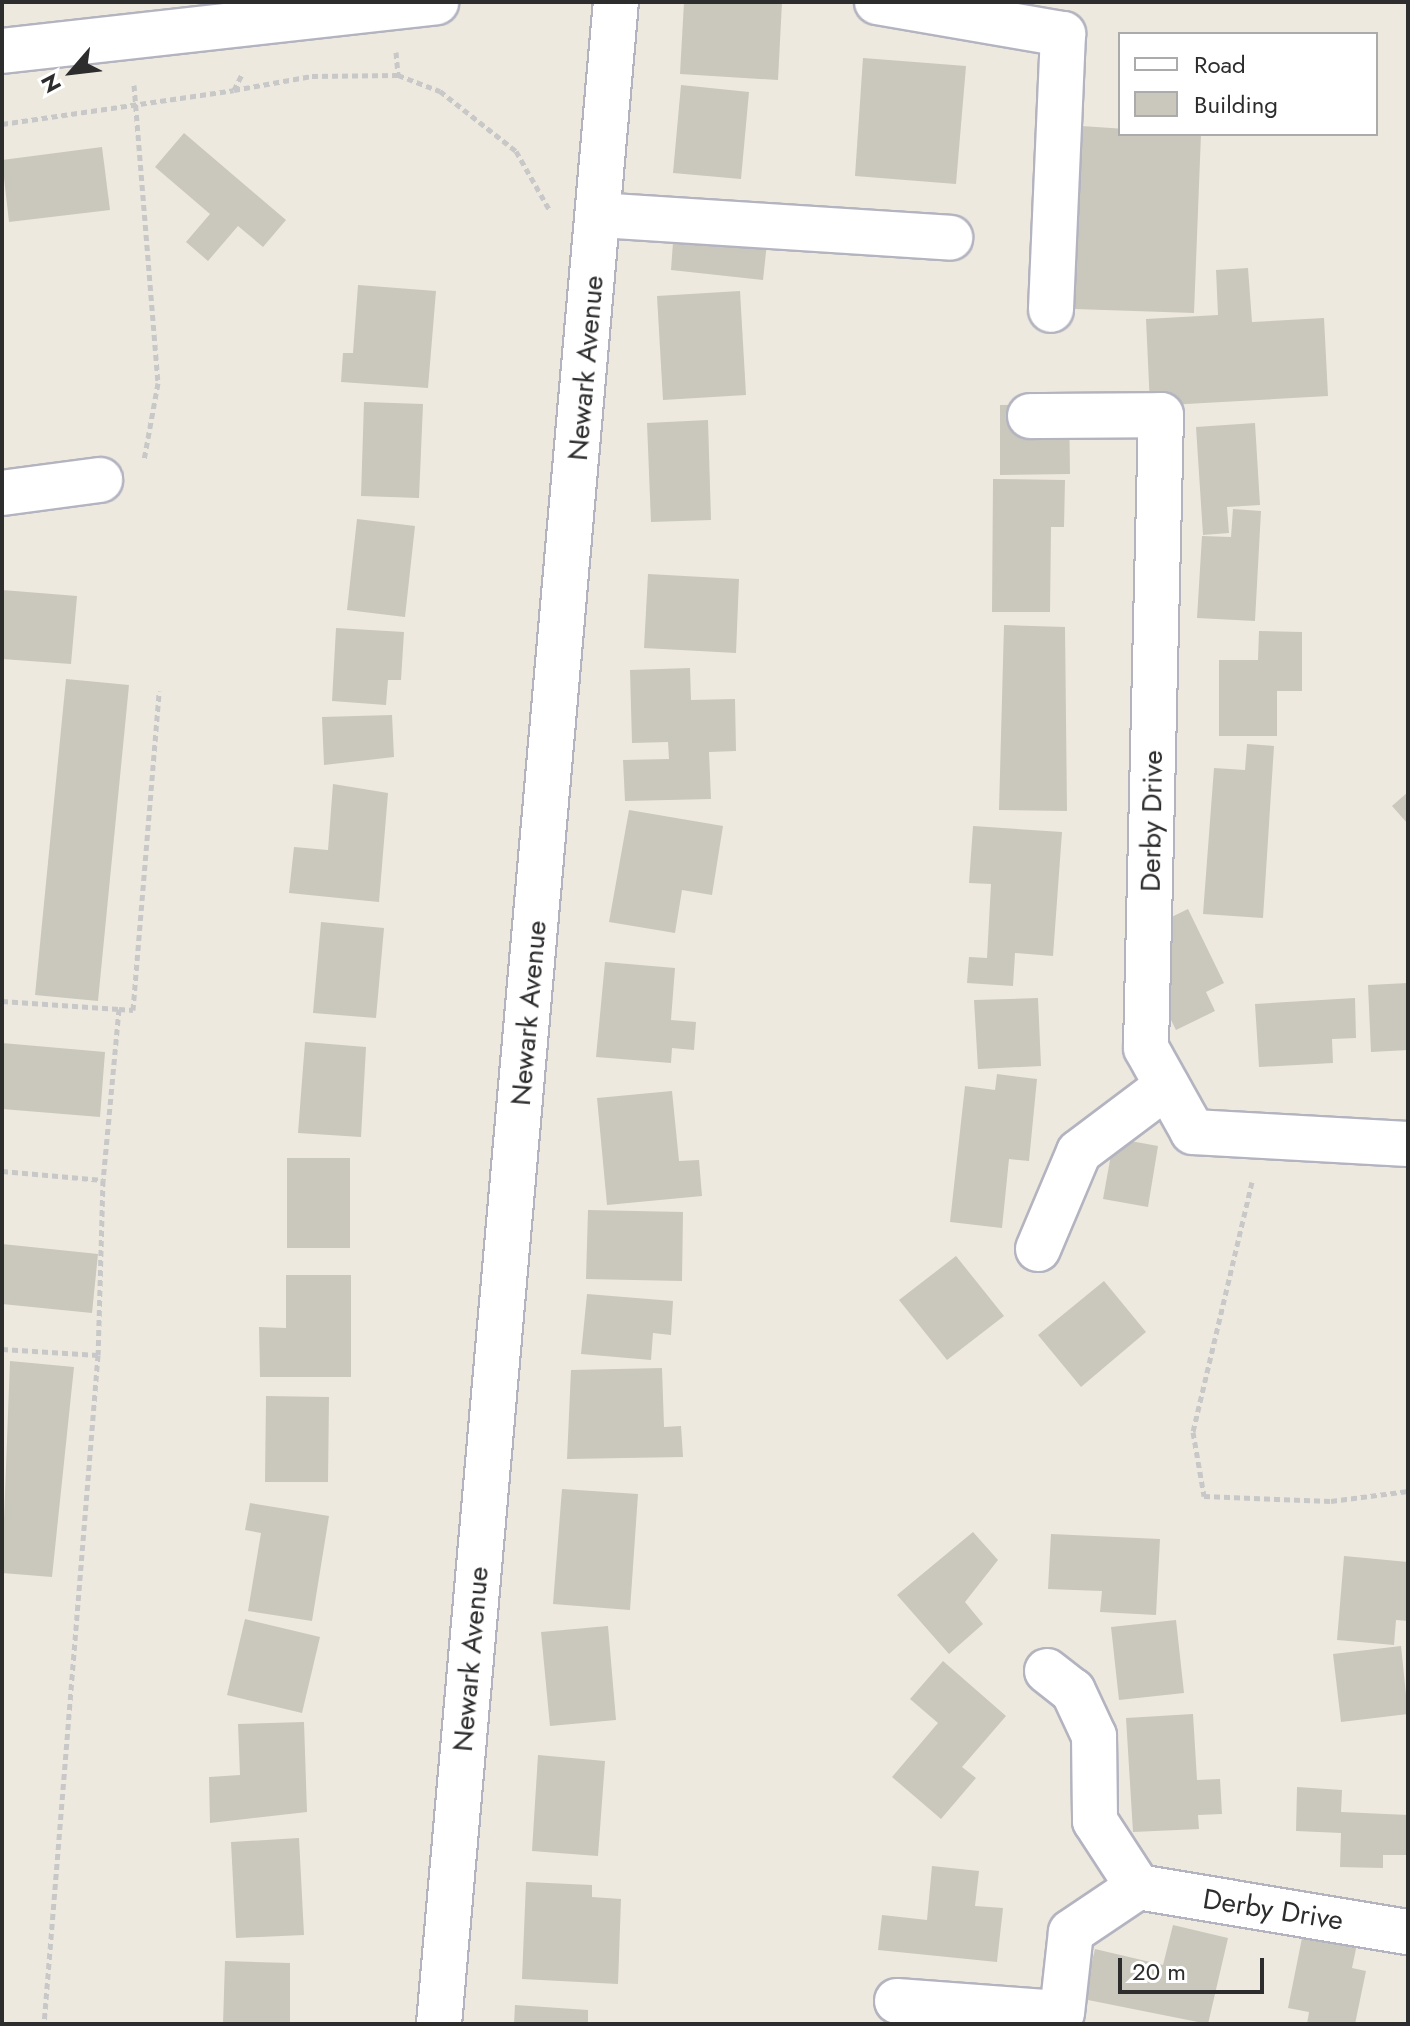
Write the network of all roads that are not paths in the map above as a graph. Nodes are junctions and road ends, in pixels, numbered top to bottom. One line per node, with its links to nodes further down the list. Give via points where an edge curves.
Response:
1 (436, 2): 4 (street)
2 (616, 2): 5 (street, Newark Avenue)
3 (877, 2): 7 (street, via 1063,34)
4 (2, 51)
5 (599, 215): 6 (street, via 868,215); 18 (street, Newark Avenue)
6 (950, 238)
7 (1051, 310)
8 (1030, 416): 11 (street, Derby Drive, via 1161,415 1146,1048)
9 (100, 480): 10 (street)
10 (2, 493)
11 (1167, 1086): 12 (street, Derby Drive, via 1193,1132); 13 (street, via 1079,1152)
12 (1408, 1144)
13 (1038, 1249)
14 (1047, 1671): 15 (street, via 1073,1691 1094,1736 1095,1821)
15 (1138, 1887): 16 (street, Derby Drive); 17 (street, via 1071,1932 1062,2013)
16 (1408, 1932)
17 (897, 2001)
18 (439, 2024)

